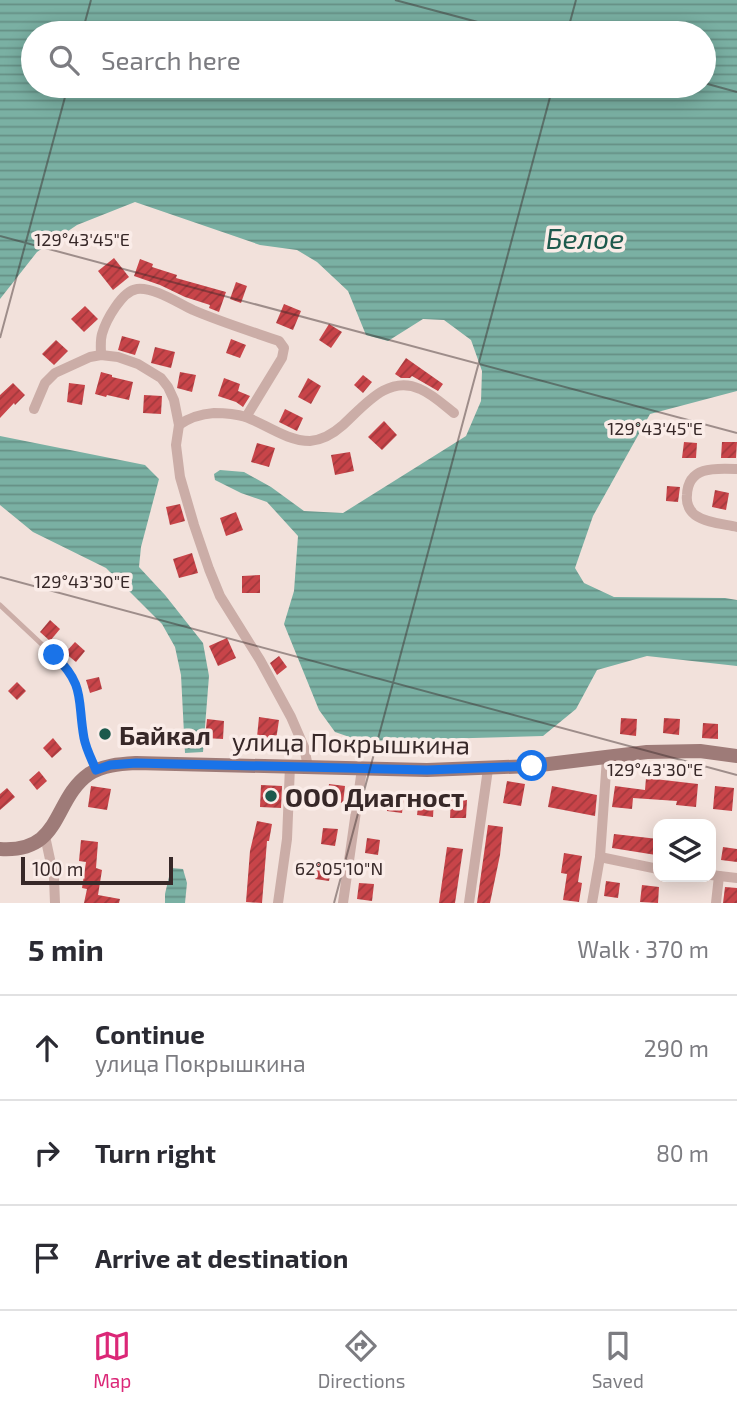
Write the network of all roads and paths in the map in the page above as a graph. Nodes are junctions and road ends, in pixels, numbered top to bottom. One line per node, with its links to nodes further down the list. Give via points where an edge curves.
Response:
1 (101, 355): 2 (street, via 55,373 45,383); 4 (street, via 103,331 117,306 136,289 279,341 284,348 282,358); 5 (street, via 118,357 161,378 174,400)
2 (34, 409)
3 (454, 413): 4 (street, via 419,388 395,386 378,393 321,440 297,439)
4 (246, 417): 5 (street, via 202,414)
5 (179, 425): 12 (street, via 180,477 209,569 291,718)
6 (737, 469): 7 (street, via 708,469 695,475 687,495 688,509 696,516)
7 (737, 527)
8 (0, 605): 15 (lane, via 73,676 84,741)
9 (737, 755): 10 (street, улица Покрышкина, via 677,751)
10 (607, 758): 14 (street, улица Покрышкина); 18 (street)
11 (290, 766): 12 (street, улица Покрышкина); 15 (street, улица Покрышкина, via 136,763); 24 (street)
12 (308, 767): 13 (street, улица Покрышкина)
13 (362, 769): 14 (street, улица Покрышкина); 25 (street)
14 (488, 769): 26 (street)
15 (96, 770): 16 (street, via 73,791)
16 (46, 836): 17 (street, via 25,847); 23 (street)
17 (0, 849)
18 (600, 857): 19 (street); 27 (street)
19 (653, 868)
20 (716, 876): 21 (street)
21 (737, 878)
22 (715, 882): 28 (street)
23 (55, 903)
24 (278, 903)
25 (344, 903)
26 (469, 903)
27 (592, 903)
28 (716, 903)

